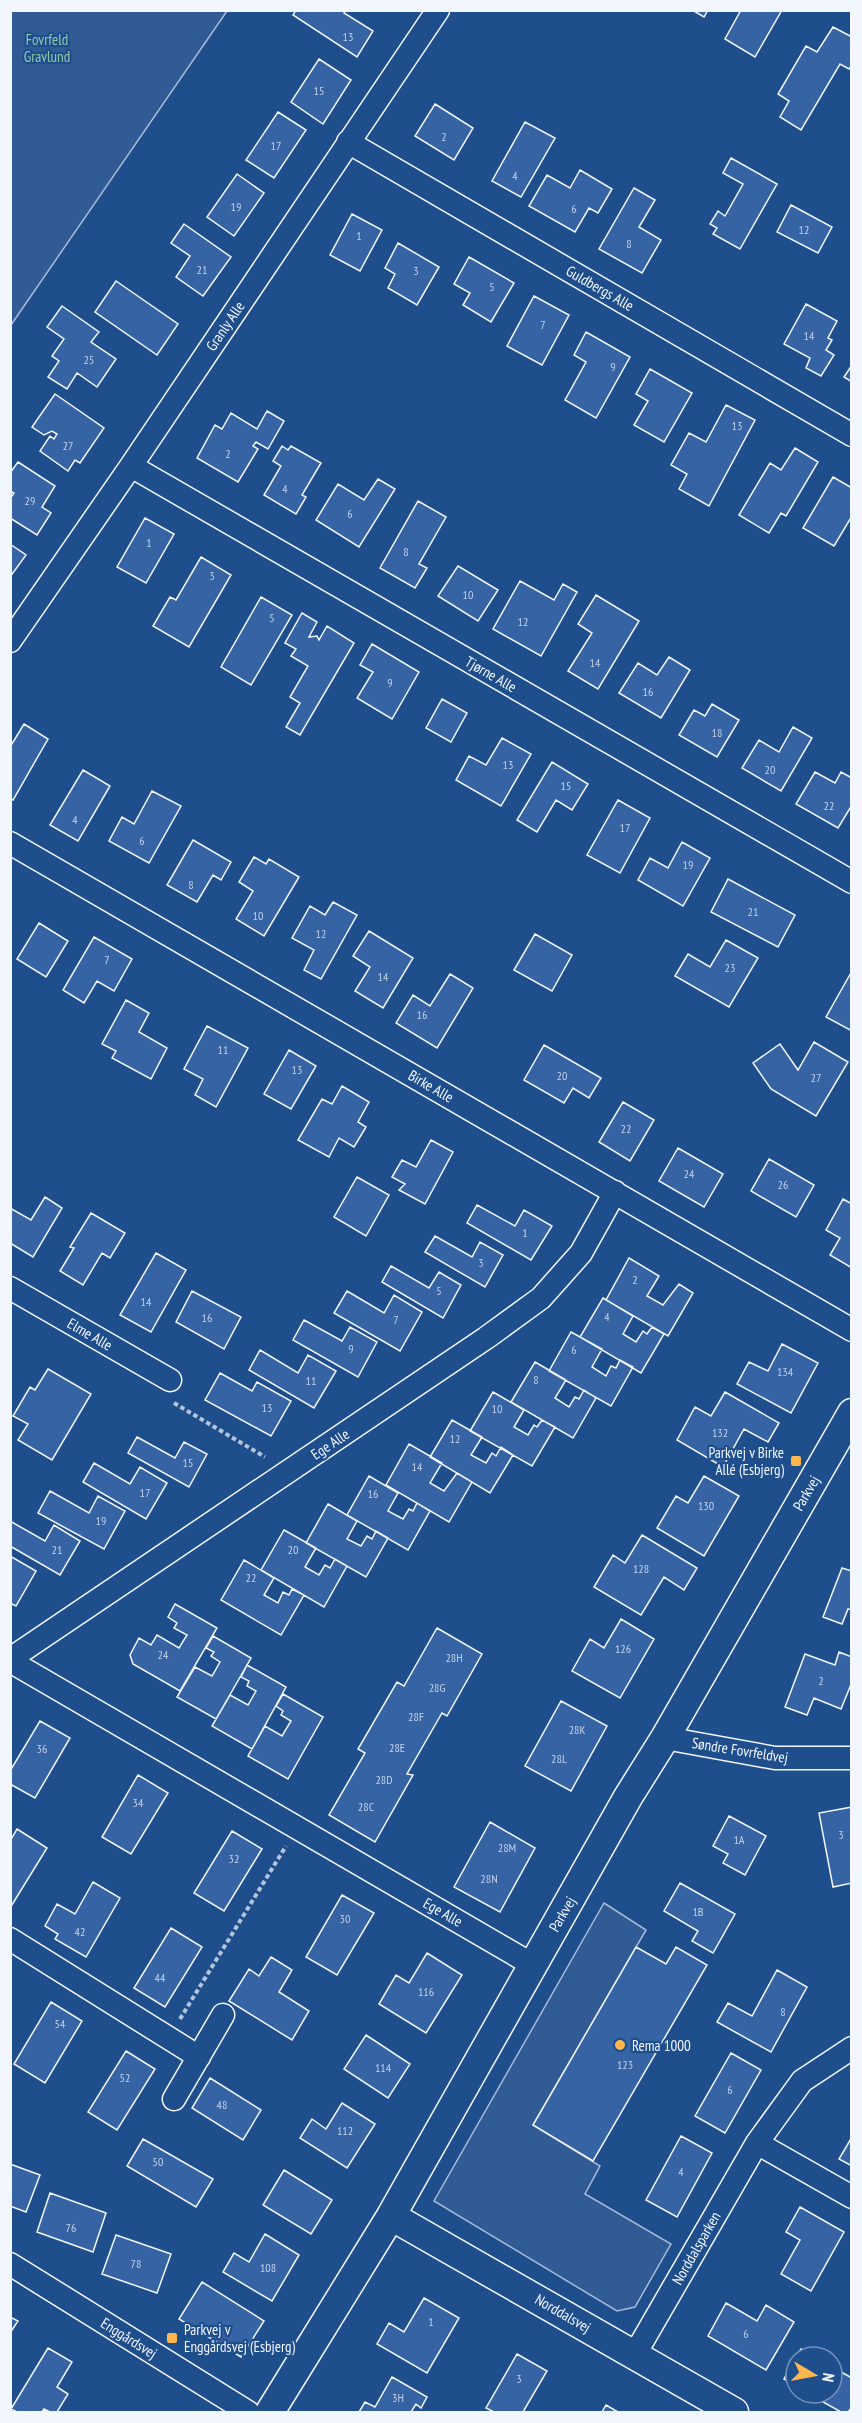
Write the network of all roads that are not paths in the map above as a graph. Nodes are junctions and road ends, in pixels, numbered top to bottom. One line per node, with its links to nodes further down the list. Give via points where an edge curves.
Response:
1 (438, 10): 2 (street, Granly Alle)
2 (348, 142): 3 (street, Guldbergs Alle); 4 (street, Granly Alle)
3 (852, 435)
4 (131, 466): 5 (street, Granly Alle); 7 (street, Tjørne Alle)
5 (10, 641)
6 (10, 843): 8 (street, Birke Alle)
7 (852, 882)
8 (615, 1192): 10 (street, Birke Alle); 13 (street, Ege Alle, via 581,1252 541,1298)
9 (10, 1288): 11 (street, Elme Alle)
10 (852, 1330)
11 (170, 1380)
12 (852, 1413): 14 (street, Parkvej)
13 (10, 1660): 17 (street, Ege Alle)
14 (664, 1738): 15 (street, Søndre Fovrfeldvej, via 775,1758); 17 (street, Parkvej)
15 (852, 1758)
16 (10, 1939): 20 (street)
17 (533, 1965): 24 (street, Parkvej)
18 (223, 2015): 20 (street)
19 (852, 2048): 22 (street, Norddalsparken, via 802,2081)
20 (199, 2057): 21 (street)
21 (174, 2099)
22 (757, 2143): 23 (street); 26 (street, Norddalsparken)
23 (852, 2197)
24 (391, 2216): 26 (street, Norddalsvej); 28 (street, Parkvej)
25 (10, 2264): 27 (street, Enggårdsvej)
26 (635, 2354): 29 (street, Norddalsvej)
27 (248, 2412)
28 (270, 2412)
29 (734, 2412)

